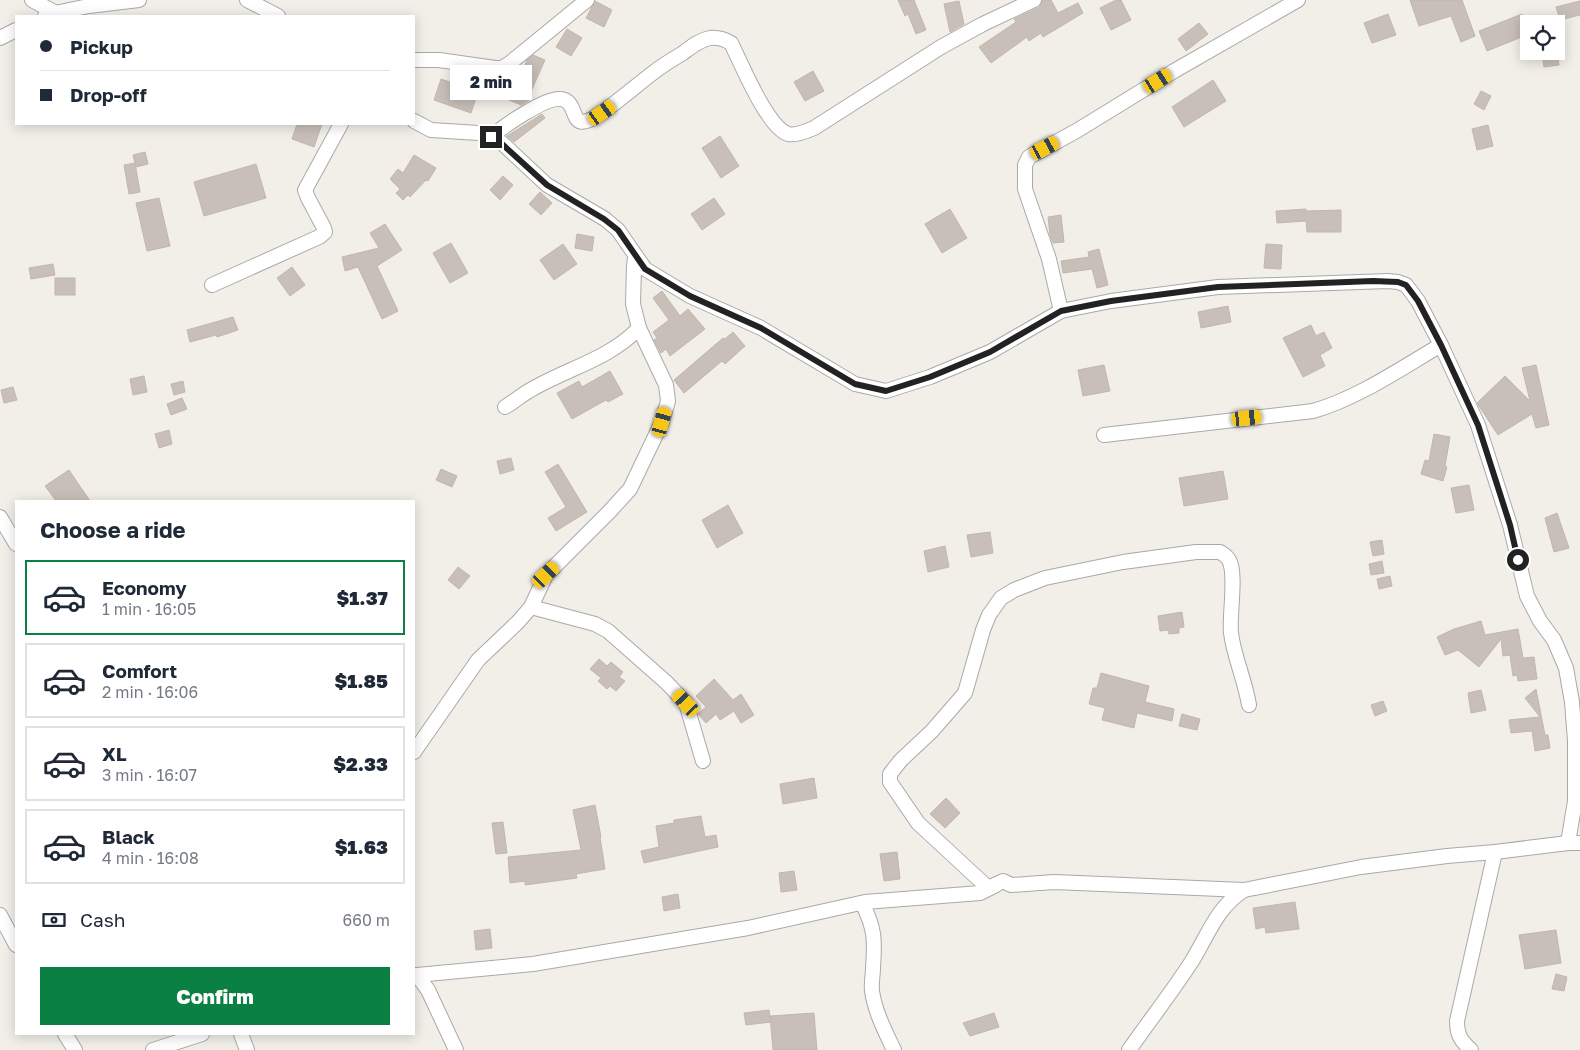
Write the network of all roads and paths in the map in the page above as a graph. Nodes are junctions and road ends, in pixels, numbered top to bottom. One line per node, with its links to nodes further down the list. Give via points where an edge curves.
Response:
1 (32, 0): 7 (street)
2 (139, 0): 7 (street)
3 (247, 0): 8 (street)
4 (587, 0): 11 (street, via 502,68)
5 (1034, 0): 14 (street, via 949,43 814,128 798,134 789,135 780,129 761,103 732,43 715,38 700,41 590,121 579,121 568,102 554,100 507,124)
6 (1298, 0): 17 (street, via 1029,157 1025,166 1026,189 1049,259)
7 (50, 14)
8 (276, 15)
9 (15, 30): 10 (street)
10 (0, 38)
11 (415, 60)
12 (415, 122): 14 (street, via 431,130 479,133)
13 (340, 125): 16 (street, via 306,190 325,232)
14 (491, 137): 15 (street, via 547,185 618,230)
15 (636, 256): 17 (street, via 645,269 690,296 761,328 855,384 886,391 990,352); 18 (street, via 633,304)
16 (212, 285)
17 (1061, 311): 19 (street, via 1218,287 1388,281 1406,285 1412,292)
18 (639, 328): 20 (street, via 608,353 535,387); 24 (street, via 666,385 668,401 662,422 630,489 546,575)
19 (1441, 345): 21 (street, via 1332,405); 28 (street, via 1478,425 1510,525 1527,596 1554,640 1566,668 1575,741)
20 (505, 407)
21 (1104, 435)
22 (0, 517): 23 (street)
23 (15, 542)
24 (531, 607): 26 (street, via 478,660); 27 (street, via 595,624 608,631 667,683 686,703)
25 (1249, 705): 30 (street, via 1231,633 1230,561 1220,552 1123,562 1044,578 1001,598 983,630 965,693 892,770 890,778 891,786 918,823 985,884 990,887)
26 (415, 751)
27 (703, 761)
28 (1574, 843): 29 (street)
29 (1494, 852): 31 (street, via 1361,867); 45 (street, via 1457,1021 1459,1037)
30 (1003, 882): 31 (street, via 1012,885 1054,882); 32 (street, via 980,893)
31 (1244, 890): 44 (street, via 1226,903 1161,1007)
32 (862, 903): 35 (street, via 748,928 534,964); 43 (street, via 873,932 874,1001)
33 (0, 915): 34 (street)
34 (15, 943)
35 (416, 975): 42 (street, via 428,990)
36 (66, 1035): 39 (street)
37 (199, 1035): 40 (street)
38 (241, 1035): 41 (street)
39 (75, 1050)
40 (153, 1050)
41 (247, 1050)
42 (456, 1050)
43 (894, 1050)
44 (1129, 1050)
45 (1471, 1050)

